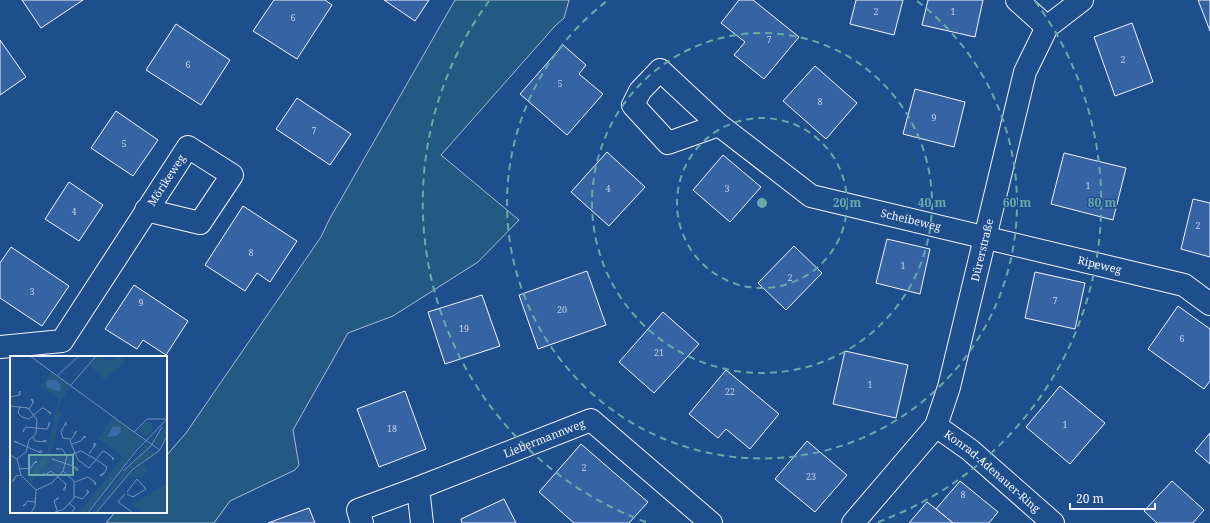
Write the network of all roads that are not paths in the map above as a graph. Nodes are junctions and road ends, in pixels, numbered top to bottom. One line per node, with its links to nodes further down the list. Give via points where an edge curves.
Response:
1 (1017, 0): 3 (street)
2 (1082, 0): 3 (street, Dürerstraße)
3 (1047, 27): 6 (street, Dürerstraße, via 1025,72)
4 (719, 125): 6 (street, Scheibeweg, via 811,196)
5 (146, 210): 8 (street, Mörikeweg, via 62,341)
6 (984, 237): 7 (street, Ripeweg, via 1184,285); 9 (street, Dürerstraße, via 949,387)
7 (1210, 304)
8 (0, 347)
9 (936, 426): 14 (street, Konrad-Adenauer-Ring); 15 (street, Konrad-Adenauer-Ring, via 970,450)
10 (418, 488): 11 (street, Liebermannweg, via 358,510); 12 (street); 13 (street, Liebermannweg, via 591,420)
11 (362, 523)
12 (422, 523)
13 (711, 523)
14 (852, 523)
15 (1053, 523)

